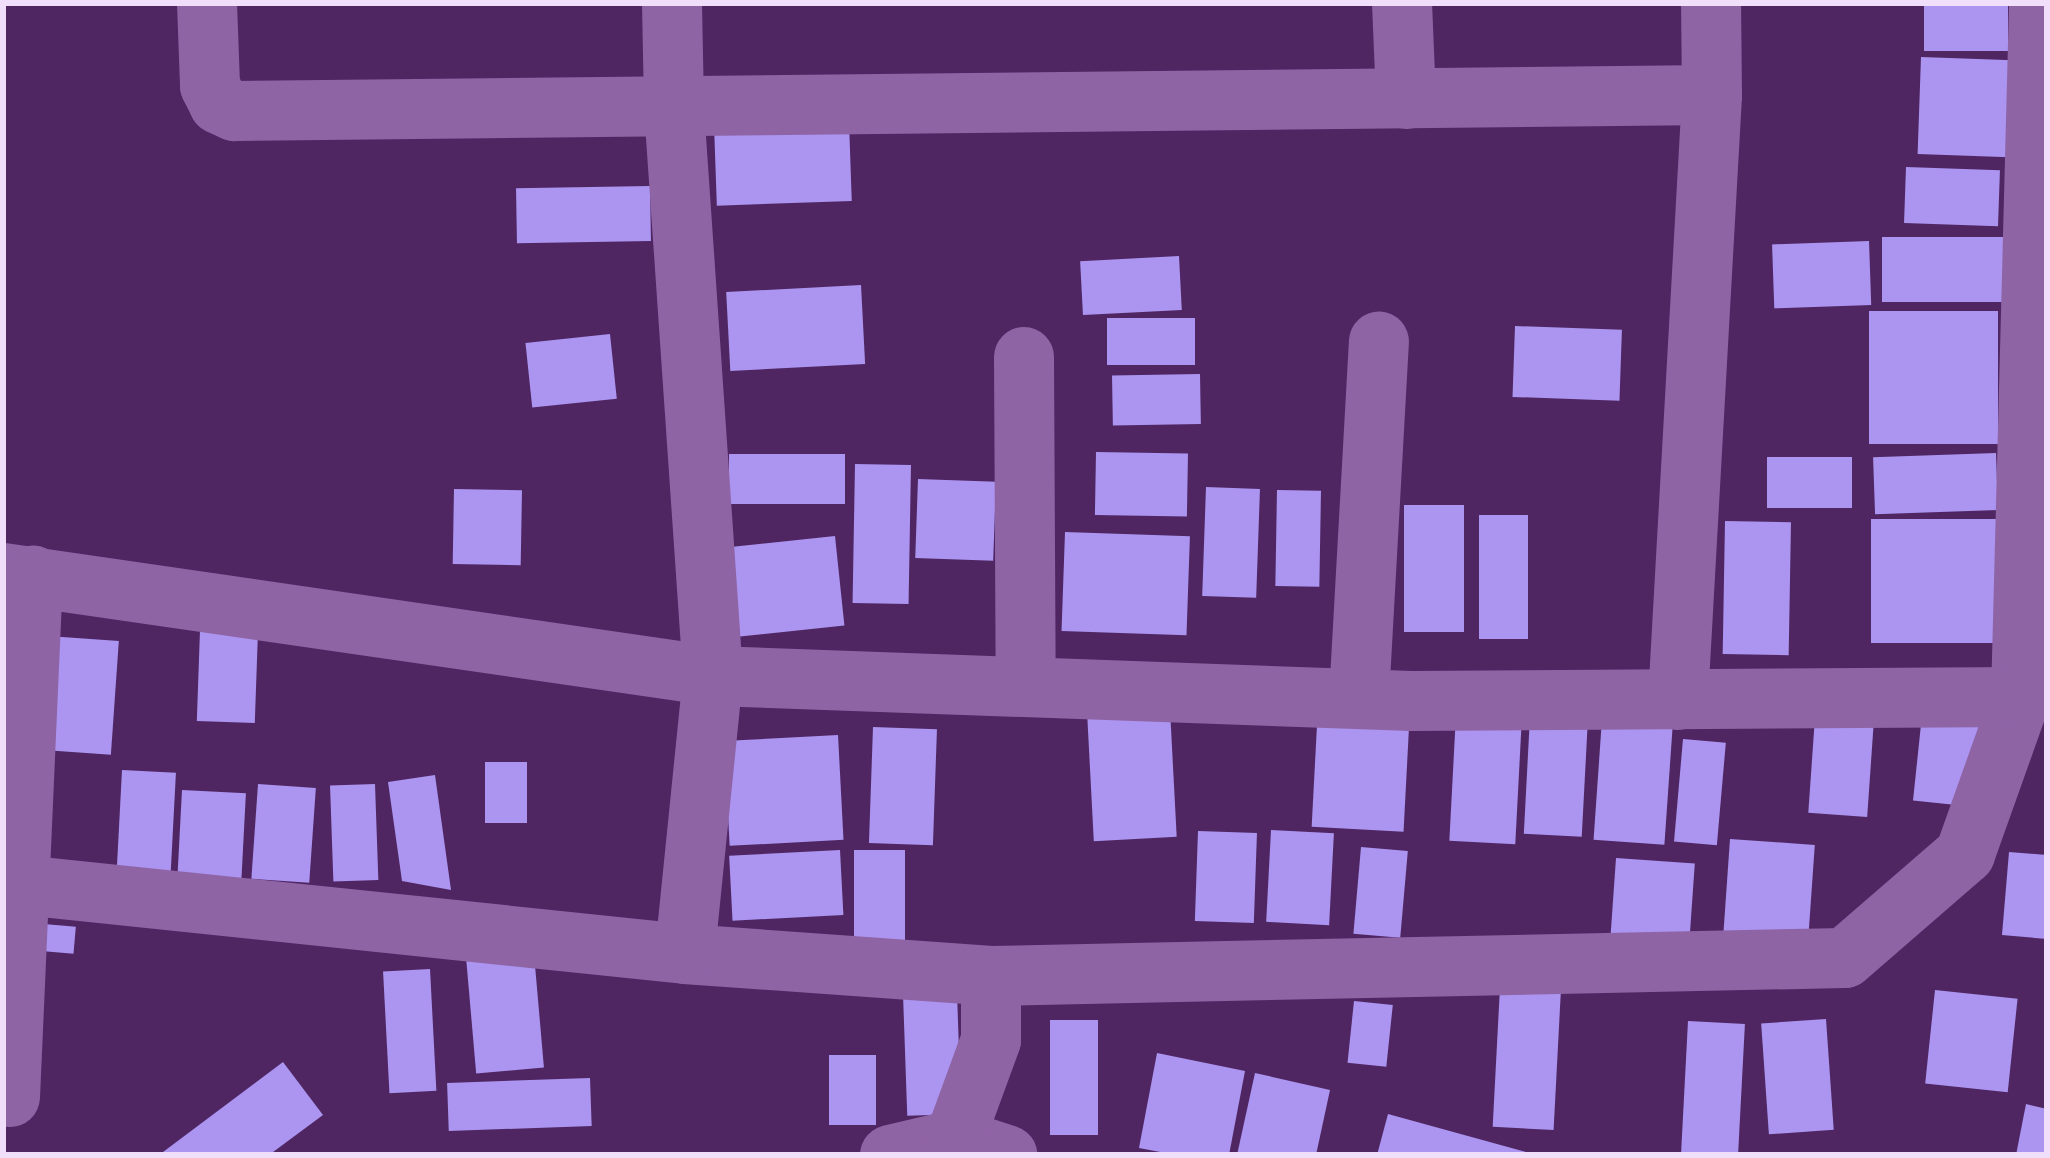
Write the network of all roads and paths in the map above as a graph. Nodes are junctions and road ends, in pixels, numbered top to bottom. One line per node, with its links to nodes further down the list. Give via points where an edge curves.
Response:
1 (207, 3): 8 (street, via 210,86 234,112)
2 (672, 3): 8 (street)
3 (1402, 3): 7 (street)
4 (1711, 3): 6 (street)
5 (2039, 3): 14 (street)
6 (1712, 95): 7 (street); 16 (street)
7 (1406, 99): 8 (street)
8 (674, 107): 12 (street)
9 (1379, 342): 15 (street)
10 (1024, 357): 13 (street)
11 (18, 574): 12 (street); 17 (street)
12 (713, 676): 13 (street); 18 (street)
13 (1027, 686): 15 (street)
14 (2034, 694): 16 (street); 19 (street, via 1965,854 1845,958)
15 (1359, 698): 16 (street)
16 (1678, 700)
17 (10, 883): 18 (street); 20 (street)
18 (685, 954): 19 (street)
19 (991, 976): 21 (street, via 992,1040)
20 (10, 1097)
21 (971, 1150): 22 (street)
22 (890, 1155)

